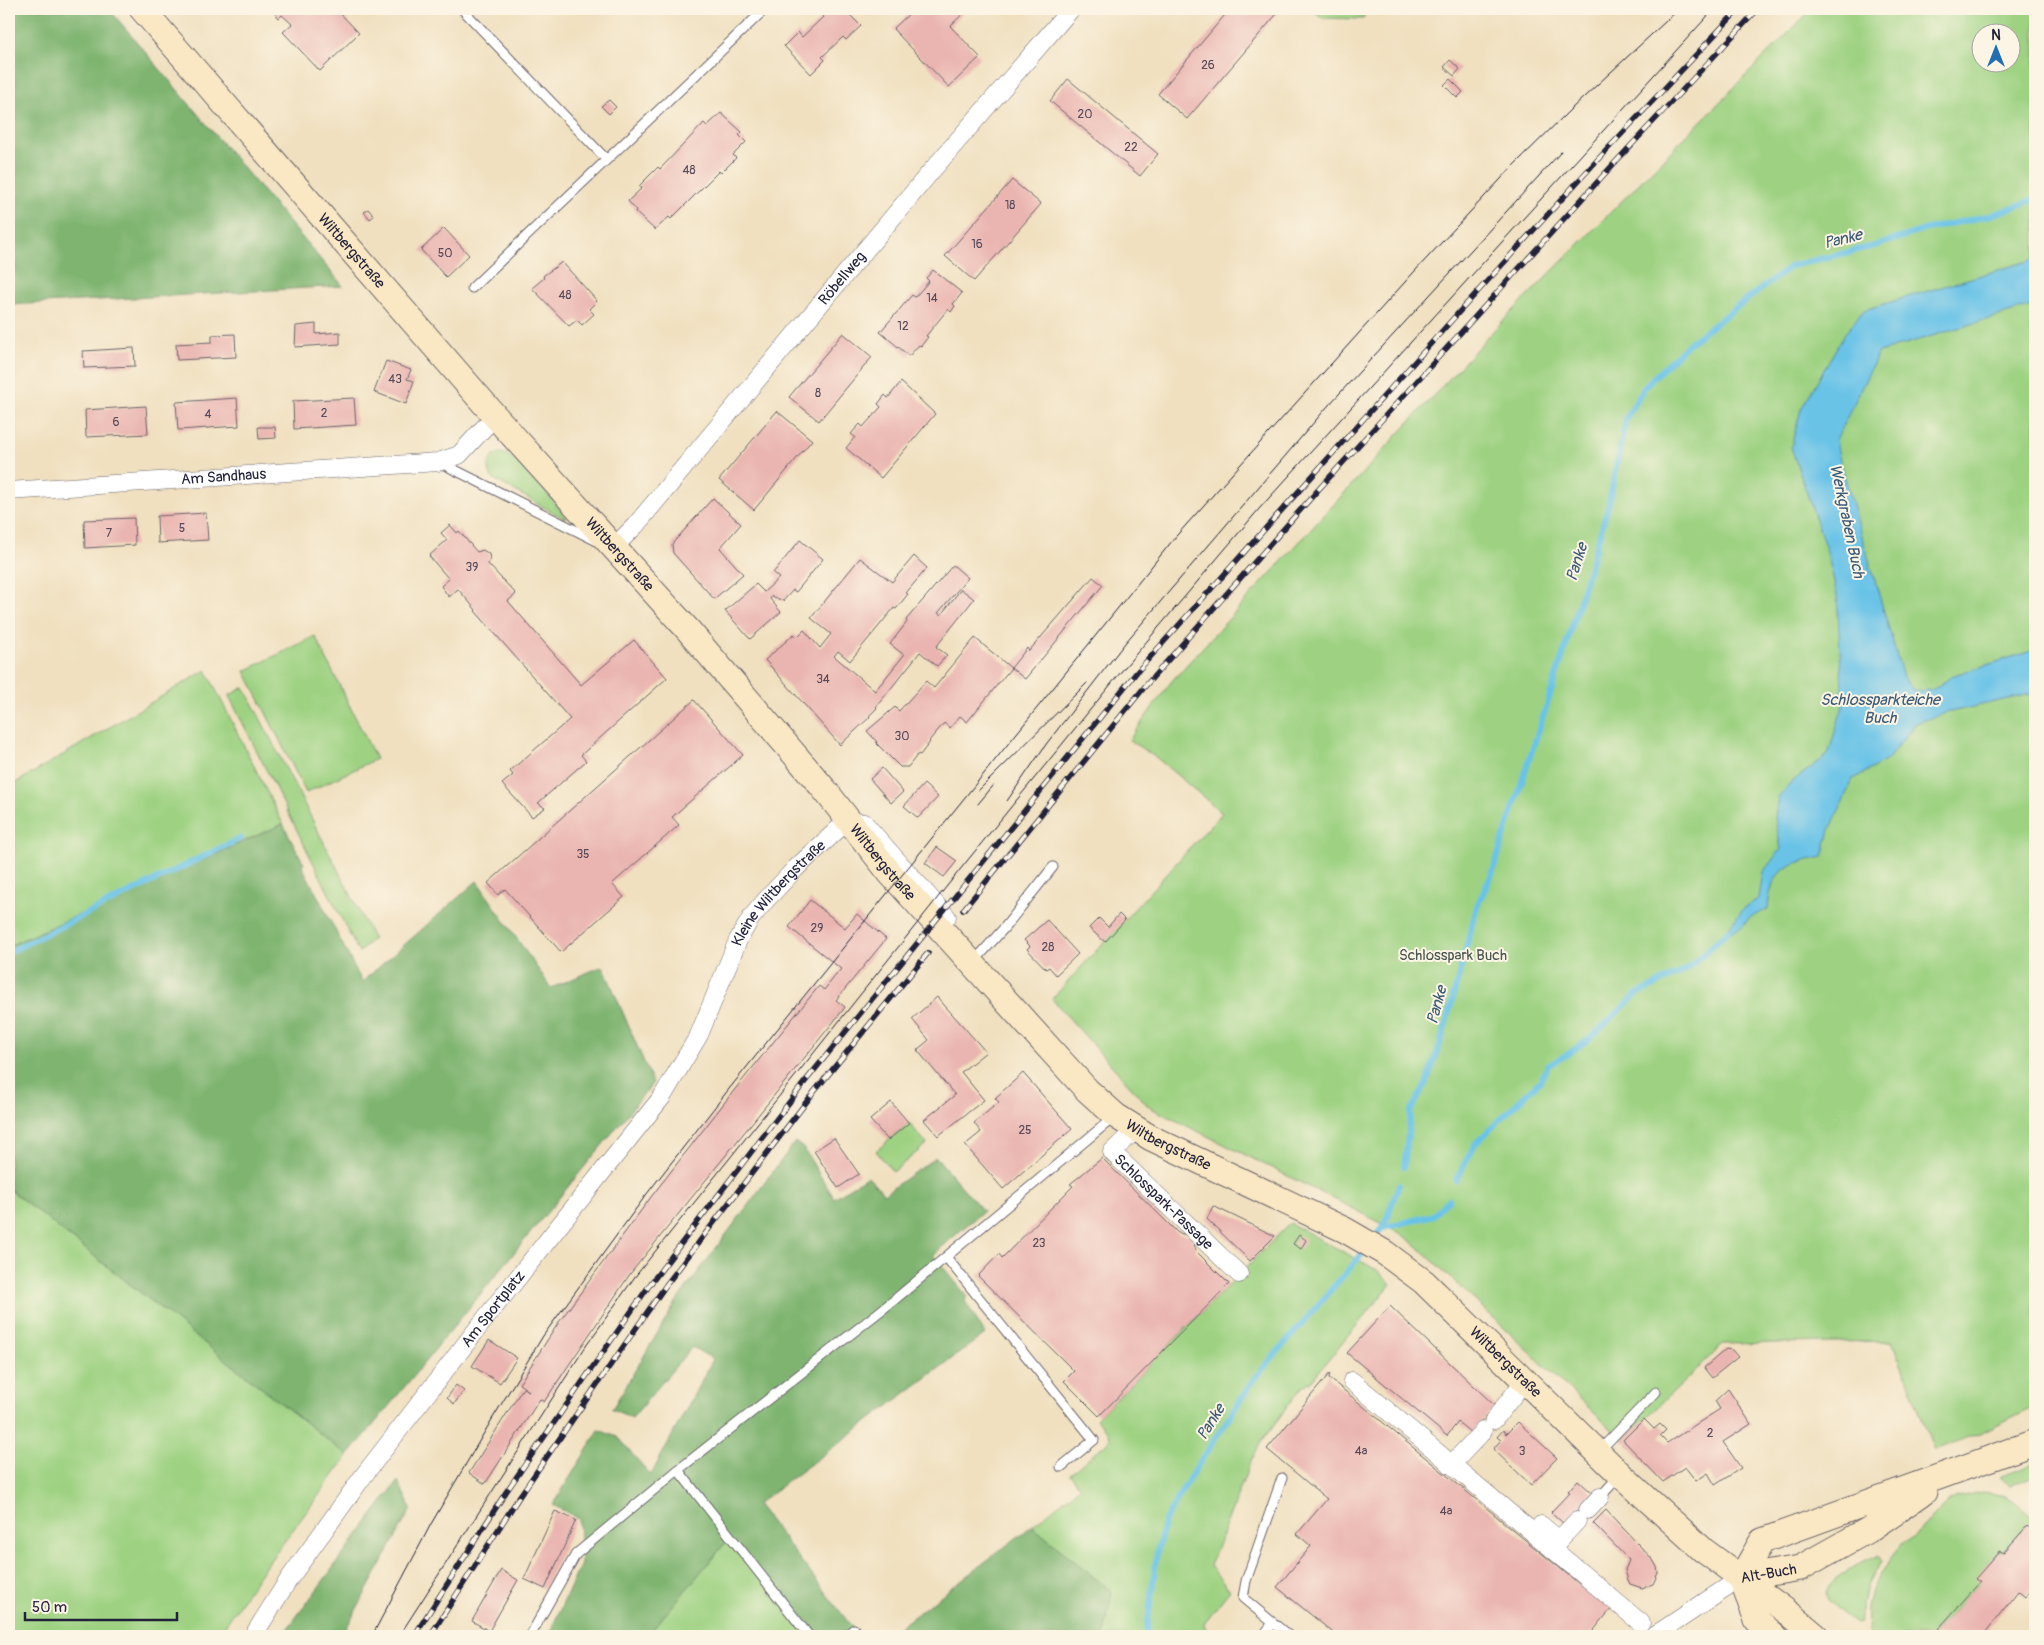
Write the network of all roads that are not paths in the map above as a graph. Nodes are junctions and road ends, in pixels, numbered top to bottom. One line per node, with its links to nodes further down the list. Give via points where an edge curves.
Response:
1 (142, 9): 7 (main road, Wiltbergstraße)
2 (765, 9): 5 (lane)
3 (1071, 9): 10 (street, Röbellweg, via 928,174 635,526)
4 (469, 11): 5 (lane)
5 (606, 159): 6 (lane)
6 (472, 288)
7 (496, 416): 8 (street, Am Sandhaus, via 459,455); 10 (main road, Wiltbergstraße)
8 (438, 462): 9 (street, Am Sandhaus); 10 (lane)
9 (9, 491)
10 (613, 548): 11 (main road, Wiltbergstraße, via 689,631)
11 (848, 820): 13 (street, via 864,823); 14 (street, Kleine Wiltbergstraße, via 795,869 751,918); 15 (main road, Wiltbergstraße, via 890,873)
12 (1053, 866): 13 (lane)
13 (980, 956): 15 (street, via 1053,1039)
14 (723, 975): 37 (street, Am Sportplatz, via 699,1034 662,1096 364,1475 289,1579)
15 (1061, 1063): 16 (main road, Wiltbergstraße)
16 (1116, 1116): 17 (main road, Wiltbergstraße); 18 (lane)
17 (1136, 1129): 19 (street, Schlosspark-Passage, via 1112,1152); 20 (main road, Wiltbergstraße, via 1308,1211 1385,1253 1424,1282)
18 (946, 1257): 26 (lane, via 1094,1440); 27 (lane)
19 (1239, 1274)
20 (1525, 1380): 24 (main road, Wiltbergstraße); 25 (street)
21 (1352, 1381): 25 (street)
22 (1656, 1392): 24 (lane)
23 (2035, 1442): 30 (main road, Alt-Buch)
24 (1598, 1452): 28 (main road, Wiltbergstraße)
25 (1451, 1464): 32 (street)
26 (1061, 1466)
27 (678, 1470): 38 (lane, via 576,1554); 39 (lane)
28 (1621, 1475): 31 (lane); 33 (main road, Wiltbergstraße, via 1703,1550)
29 (1282, 1478): 34 (lane, via 1243,1598)
30 (1939, 1478): 33 (main road, Alt-Buch, via 1921,1495 1874,1526 1800,1568); 33 (main road, Alt-Buch, via 1762,1541)
31 (1588, 1510): 32 (street, via 1559,1540 1538,1522)
32 (1531, 1531): 35 (street)
33 (1741, 1578): 43 (street); 44 (main road, via 1757,1620); 45 (main road, Wiltbergstraße)
34 (1274, 1623): 41 (lane); 42 (lane)
35 (1641, 1623)
36 (854, 1629): 40 (lane)
37 (253, 1636)
38 (530, 1636)
39 (809, 1636)
40 (844, 1636)
41 (1263, 1636)
42 (1289, 1636)
43 (1654, 1636)
44 (1774, 1636)
45 (1816, 1636)

